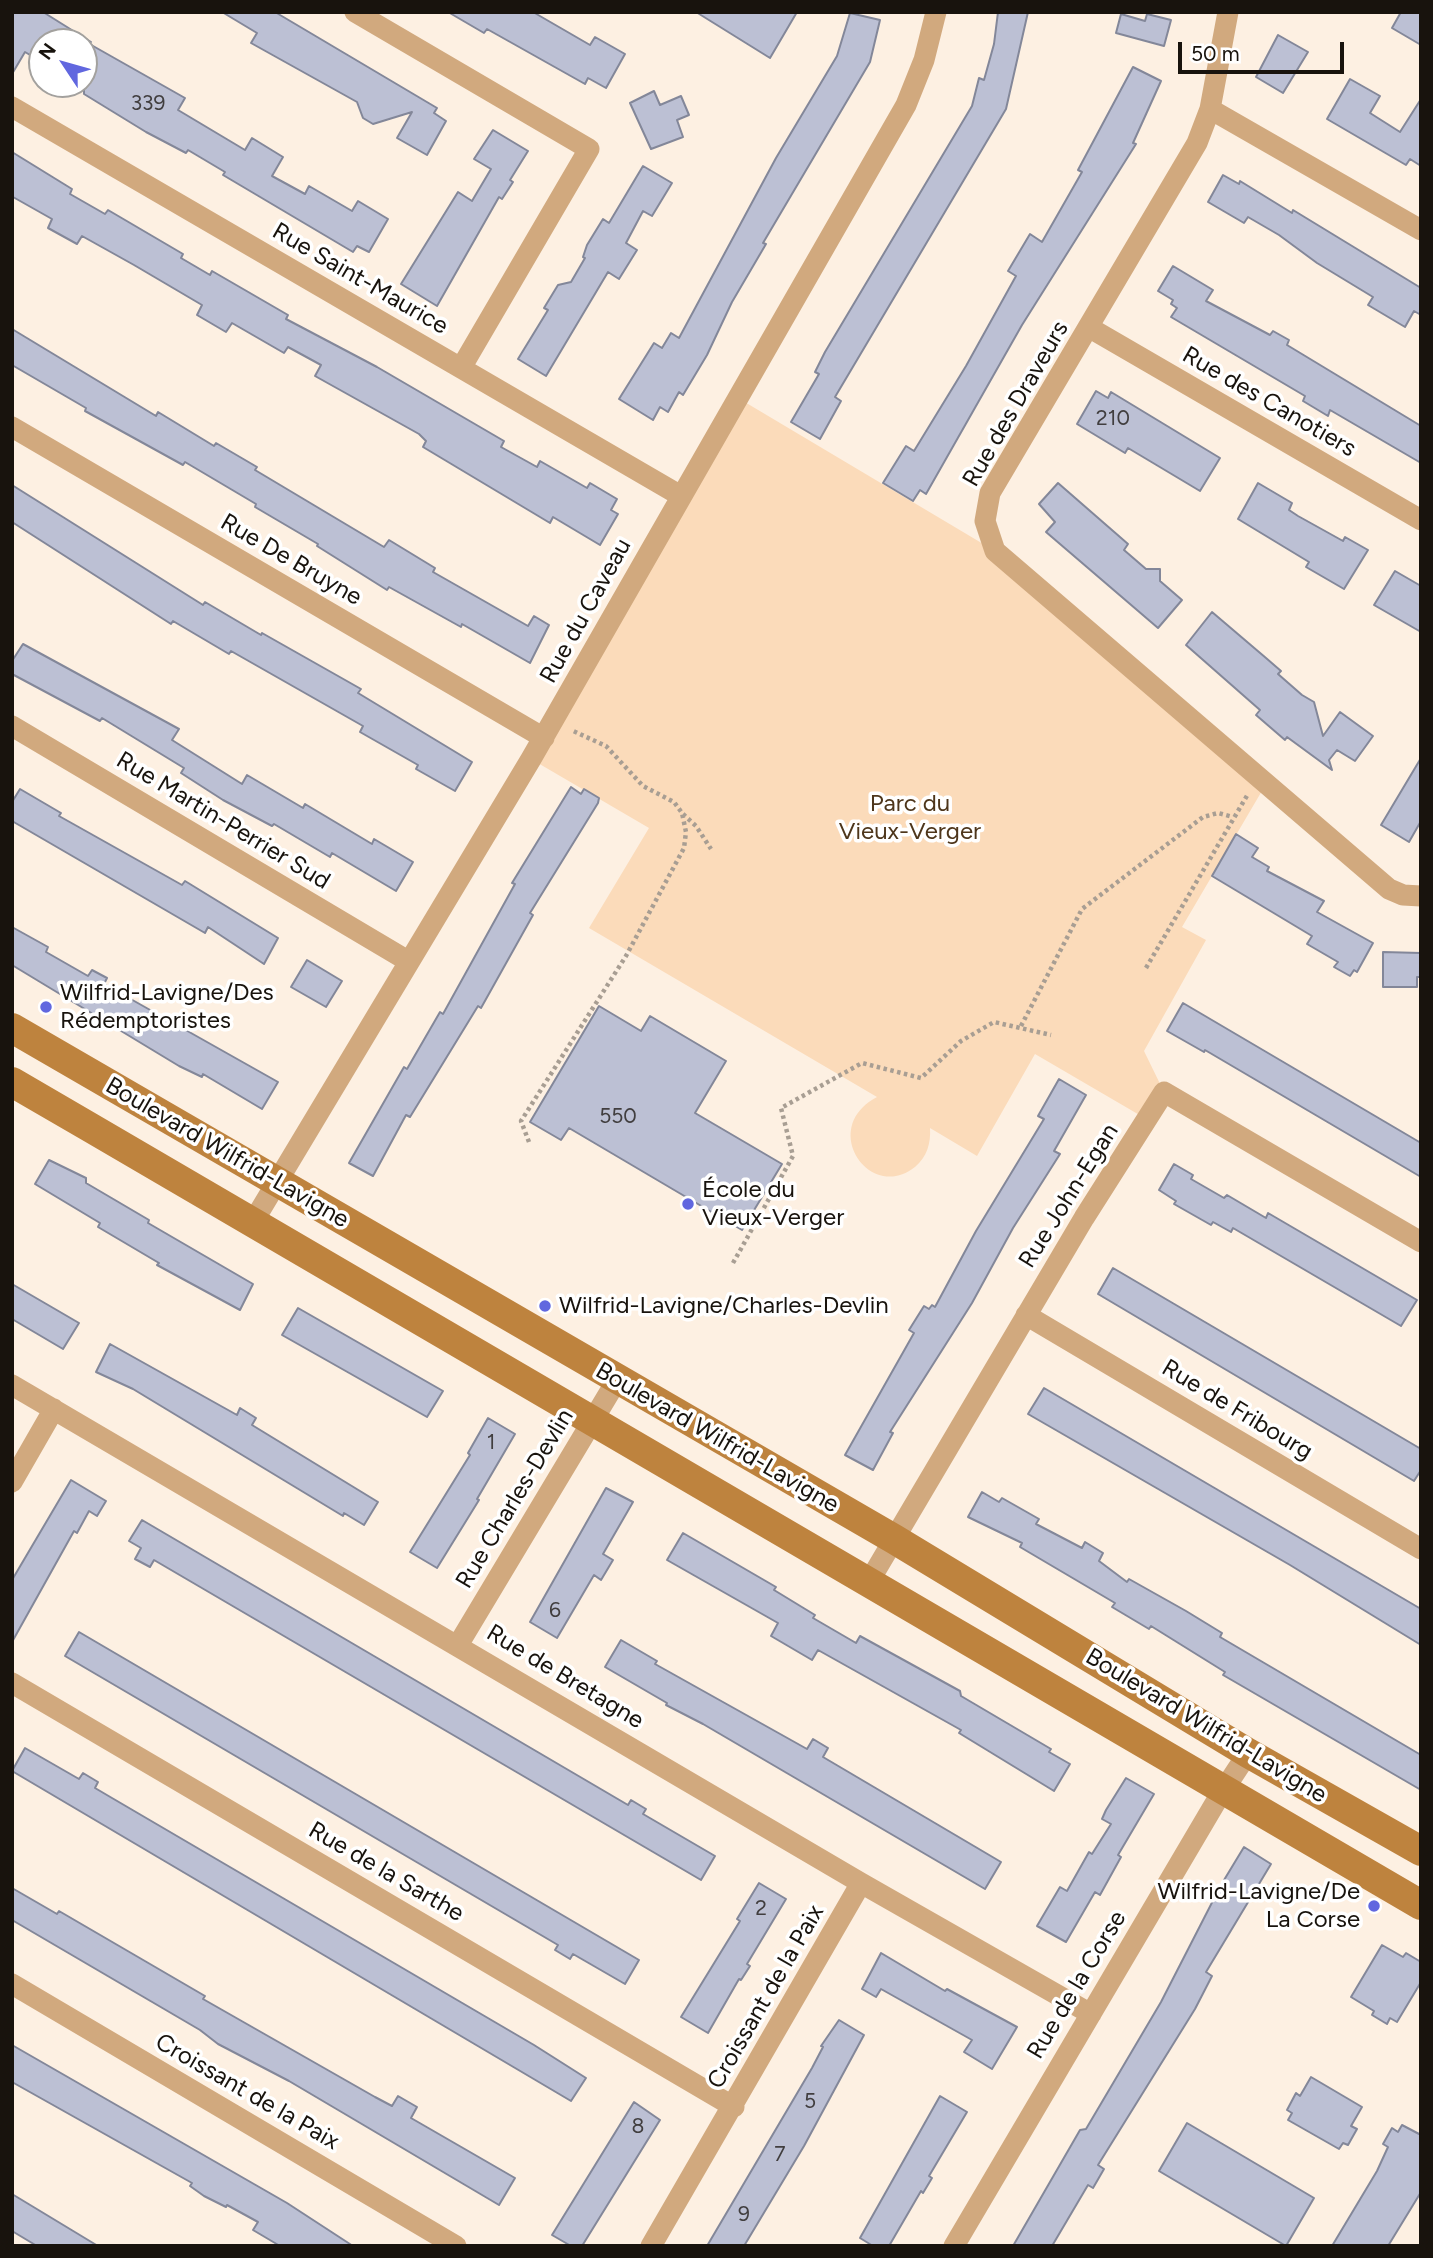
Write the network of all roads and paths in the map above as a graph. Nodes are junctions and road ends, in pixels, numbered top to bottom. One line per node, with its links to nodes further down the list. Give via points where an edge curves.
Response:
1 (355, 12): 8 (street, via 589,149)
2 (936, 12): 10 (street, Rue du Caveau, via 925,60 906,106)
3 (1228, 12): 5 (street, Rue des Draveurs)
4 (12, 107): 8 (street, Rue Saint-Maurice)
5 (1210, 109): 6 (street); 7 (street, Rue des Draveurs, via 1197,143)
6 (1421, 230)
7 (1090, 328): 11 (street, Rue des Canotiers); 15 (street, Rue des Draveurs, via 990,493 985,521 995,551)
8 (461, 368): 10 (street, Rue Saint-Maurice)
9 (12, 427): 14 (street, Rue De Bruyne)
10 (681, 496): 14 (street, Rue du Caveau)
11 (1421, 520)
12 (12, 726): 20 (street, Rue Martin-Perrier Sud)
13 (567, 728): 16 (path, via 606,746 643,786 674,802)
14 (544, 738): 20 (street, Rue du Caveau)
15 (1259, 778): 17 (path); 19 (street, Rue des Draveurs, via 1389,889)
16 (682, 813): 18 (path); 26 (path, via 686,832 677,866 521,1121)
17 (1233, 817): 21 (path); 22 (path, via 1218,813 1203,817 1087,904 1075,918)
18 (711, 849)
19 (1421, 896)
20 (408, 961): 27 (street, Rue du Caveau)
21 (1146, 968)
22 (1021, 1026): 24 (path); 30 (path, via 994,1022 961,1041 921,1077 862,1063 781,1108 793,1156)
23 (12, 1028): 27 (main road, Boulevard Wilfrid-Lavigne)
24 (1051, 1035)
25 (12, 1082): 28 (main road, Boulevard Wilfrid-Lavigne)
26 (529, 1142)
27 (278, 1182): 28 (street, Rue du Caveau); 32 (main road, Boulevard Wilfrid-Lavigne)
28 (253, 1222): 35 (main road, Boulevard Wilfrid-Lavigne)
29 (1421, 1242): 31 (street, Rue John-Egan, via 1164,1092)
30 (733, 1263)
31 (1027, 1315): 37 (street, Rue John-Egan); 38 (street, Rue de Fribourg)
32 (617, 1380): 35 (street, Rue Charles-Devlin); 37 (main road, Boulevard Wilfrid-Lavigne)
33 (12, 1385): 34 (street, Rue de Bretagne)
34 (54, 1409): 36 (street); 40 (street, Rue de Bretagne)
35 (593, 1420): 39 (main road, Boulevard Wilfrid-Lavigne); 40 (street, Rue Charles-Devlin)
36 (12, 1482)
37 (894, 1539): 39 (street, Rue John-Egan); 42 (main road, Boulevard Wilfrid-Lavigne)
38 (1421, 1549)
39 (867, 1584): 43 (main road, Boulevard Wilfrid-Lavigne)
40 (458, 1645): 45 (street, Rue de Bretagne)
41 (12, 1684): 49 (street, Rue de la Sarthe)
42 (1248, 1753): 43 (street, Rue de la Corse); 44 (main road, Boulevard Wilfrid-Lavigne)
43 (1223, 1790): 46 (main road, Boulevard Wilfrid-Lavigne); 48 (street, Rue de la Corse)
44 (1421, 1851)
45 (861, 1883): 48 (street, Rue de Bretagne); 49 (street, Croissant de la Paix)
46 (1421, 1905)
47 (12, 1984): 50 (street, Croissant de la Paix)
48 (1091, 2014): 52 (street, Rue de la Corse)
49 (734, 2107): 51 (street, Croissant de la Paix)
50 (456, 2246)
51 (651, 2246)
52 (954, 2246)

